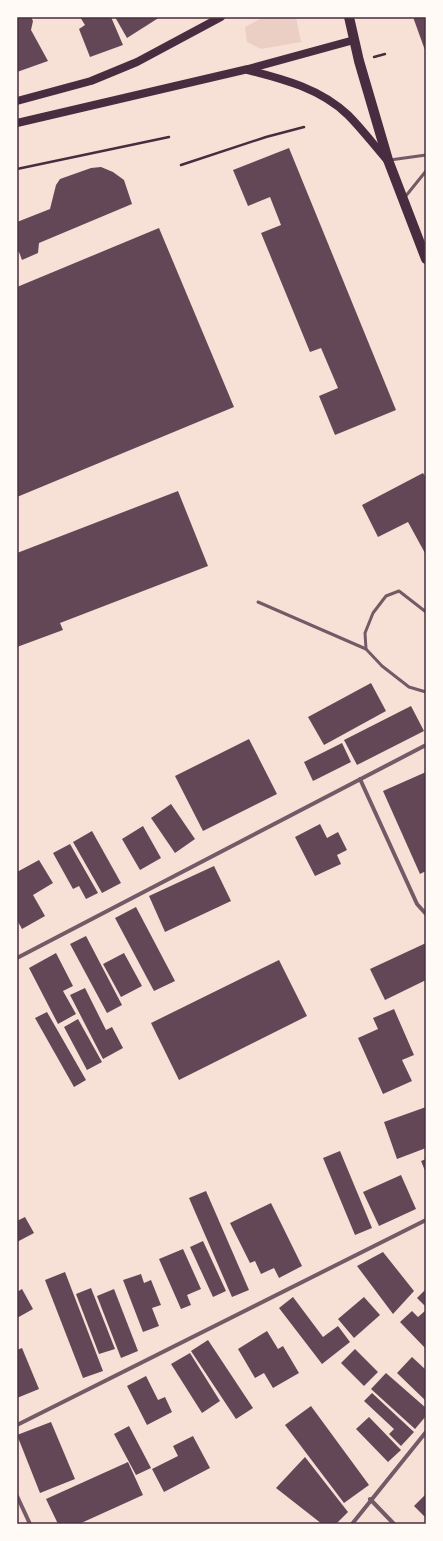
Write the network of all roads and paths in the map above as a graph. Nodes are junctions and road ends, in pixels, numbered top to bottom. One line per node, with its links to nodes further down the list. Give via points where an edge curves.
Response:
1 (221, 17): 5 (main road, via 137,62 90,81)
2 (349, 17): 3 (main road)
3 (354, 40): 4 (main road); 10 (main road)
4 (248, 69): 6 (main road); 10 (main road, via 292,81 323,96 348,115)
5 (17, 101)
6 (17, 123)
7 (304, 127): 11 (path)
8 (169, 138): 12 (path)
9 (426, 155): 10 (lane)
10 (388, 160): 14 (main road)
11 (180, 165)
12 (17, 169)
13 (426, 171): 14 (lane)
14 (403, 200): 15 (main road)
15 (426, 259)
16 (258, 602): 18 (lane)
17 (426, 612): 18 (lane, via 399,591 386,596 373,613 365,633)
18 (366, 649): 19 (lane, via 382,666 409,687)
19 (426, 692)
20 (426, 745): 21 (street)
21 (360, 779): 22 (street, via 417,904); 23 (street)
22 (426, 914)
23 (17, 958)
24 (426, 1220): 25 (street)
25 (17, 1425)
26 (426, 1432): 28 (street)
27 (17, 1496): 29 (street)
28 (370, 1500): 30 (street); 31 (street)
29 (30, 1524)
30 (352, 1524)
31 (394, 1524)

